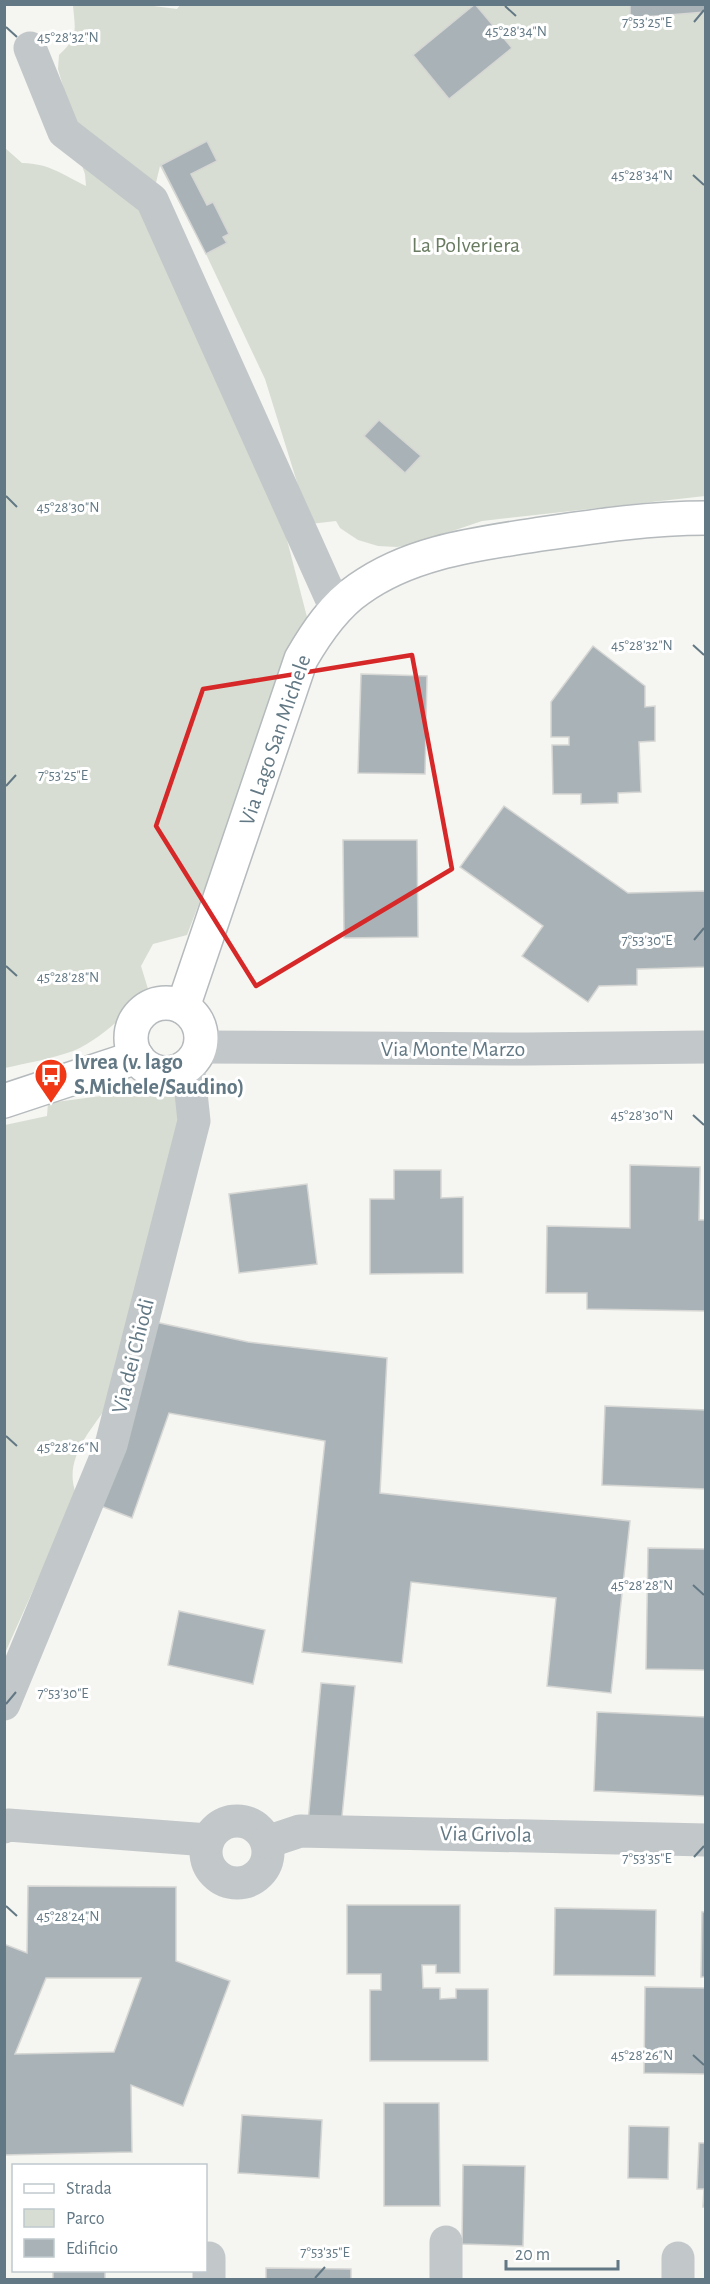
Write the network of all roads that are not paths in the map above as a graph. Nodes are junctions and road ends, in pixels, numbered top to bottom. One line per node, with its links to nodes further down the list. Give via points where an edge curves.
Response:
1 (30, 48): 3 (street, via 64,132 152,200)
2 (705, 518): 3 (main road, Via Lago San Michele, via 669,518 574,529 431,554 358,589)
3 (336, 609): 4 (main road, Via Lago San Michele, via 315,633 301,659)
4 (183, 1007): 6 (main road, via 192,1014 201,1035); 7 (main road, via 160,1003 140,1014 131,1035)
5 (705, 1047): 6 (street, Via Monte Marzo)
6 (194, 1056): 7 (main road, via 178,1070 167,1072 145,1066); 9 (street, Via dei Chiodi, via 194,1121 111,1445)
7 (137, 1057): 8 (main road)
8 (4, 1101)
9 (4, 1704)
10 (4, 1827): 11 (street)
11 (208, 1840): 13 (street, via 216,1828 230,1821 246,1821 259,1828); 13 (street, via 208,1864 215,1874 237,1883 259,1875 269,1853)
12 (705, 1840): 13 (street, Via Grivola, via 300,1831)
13 (267, 1842)
14 (446, 2242): 15 (street)
15 (446, 2280)

